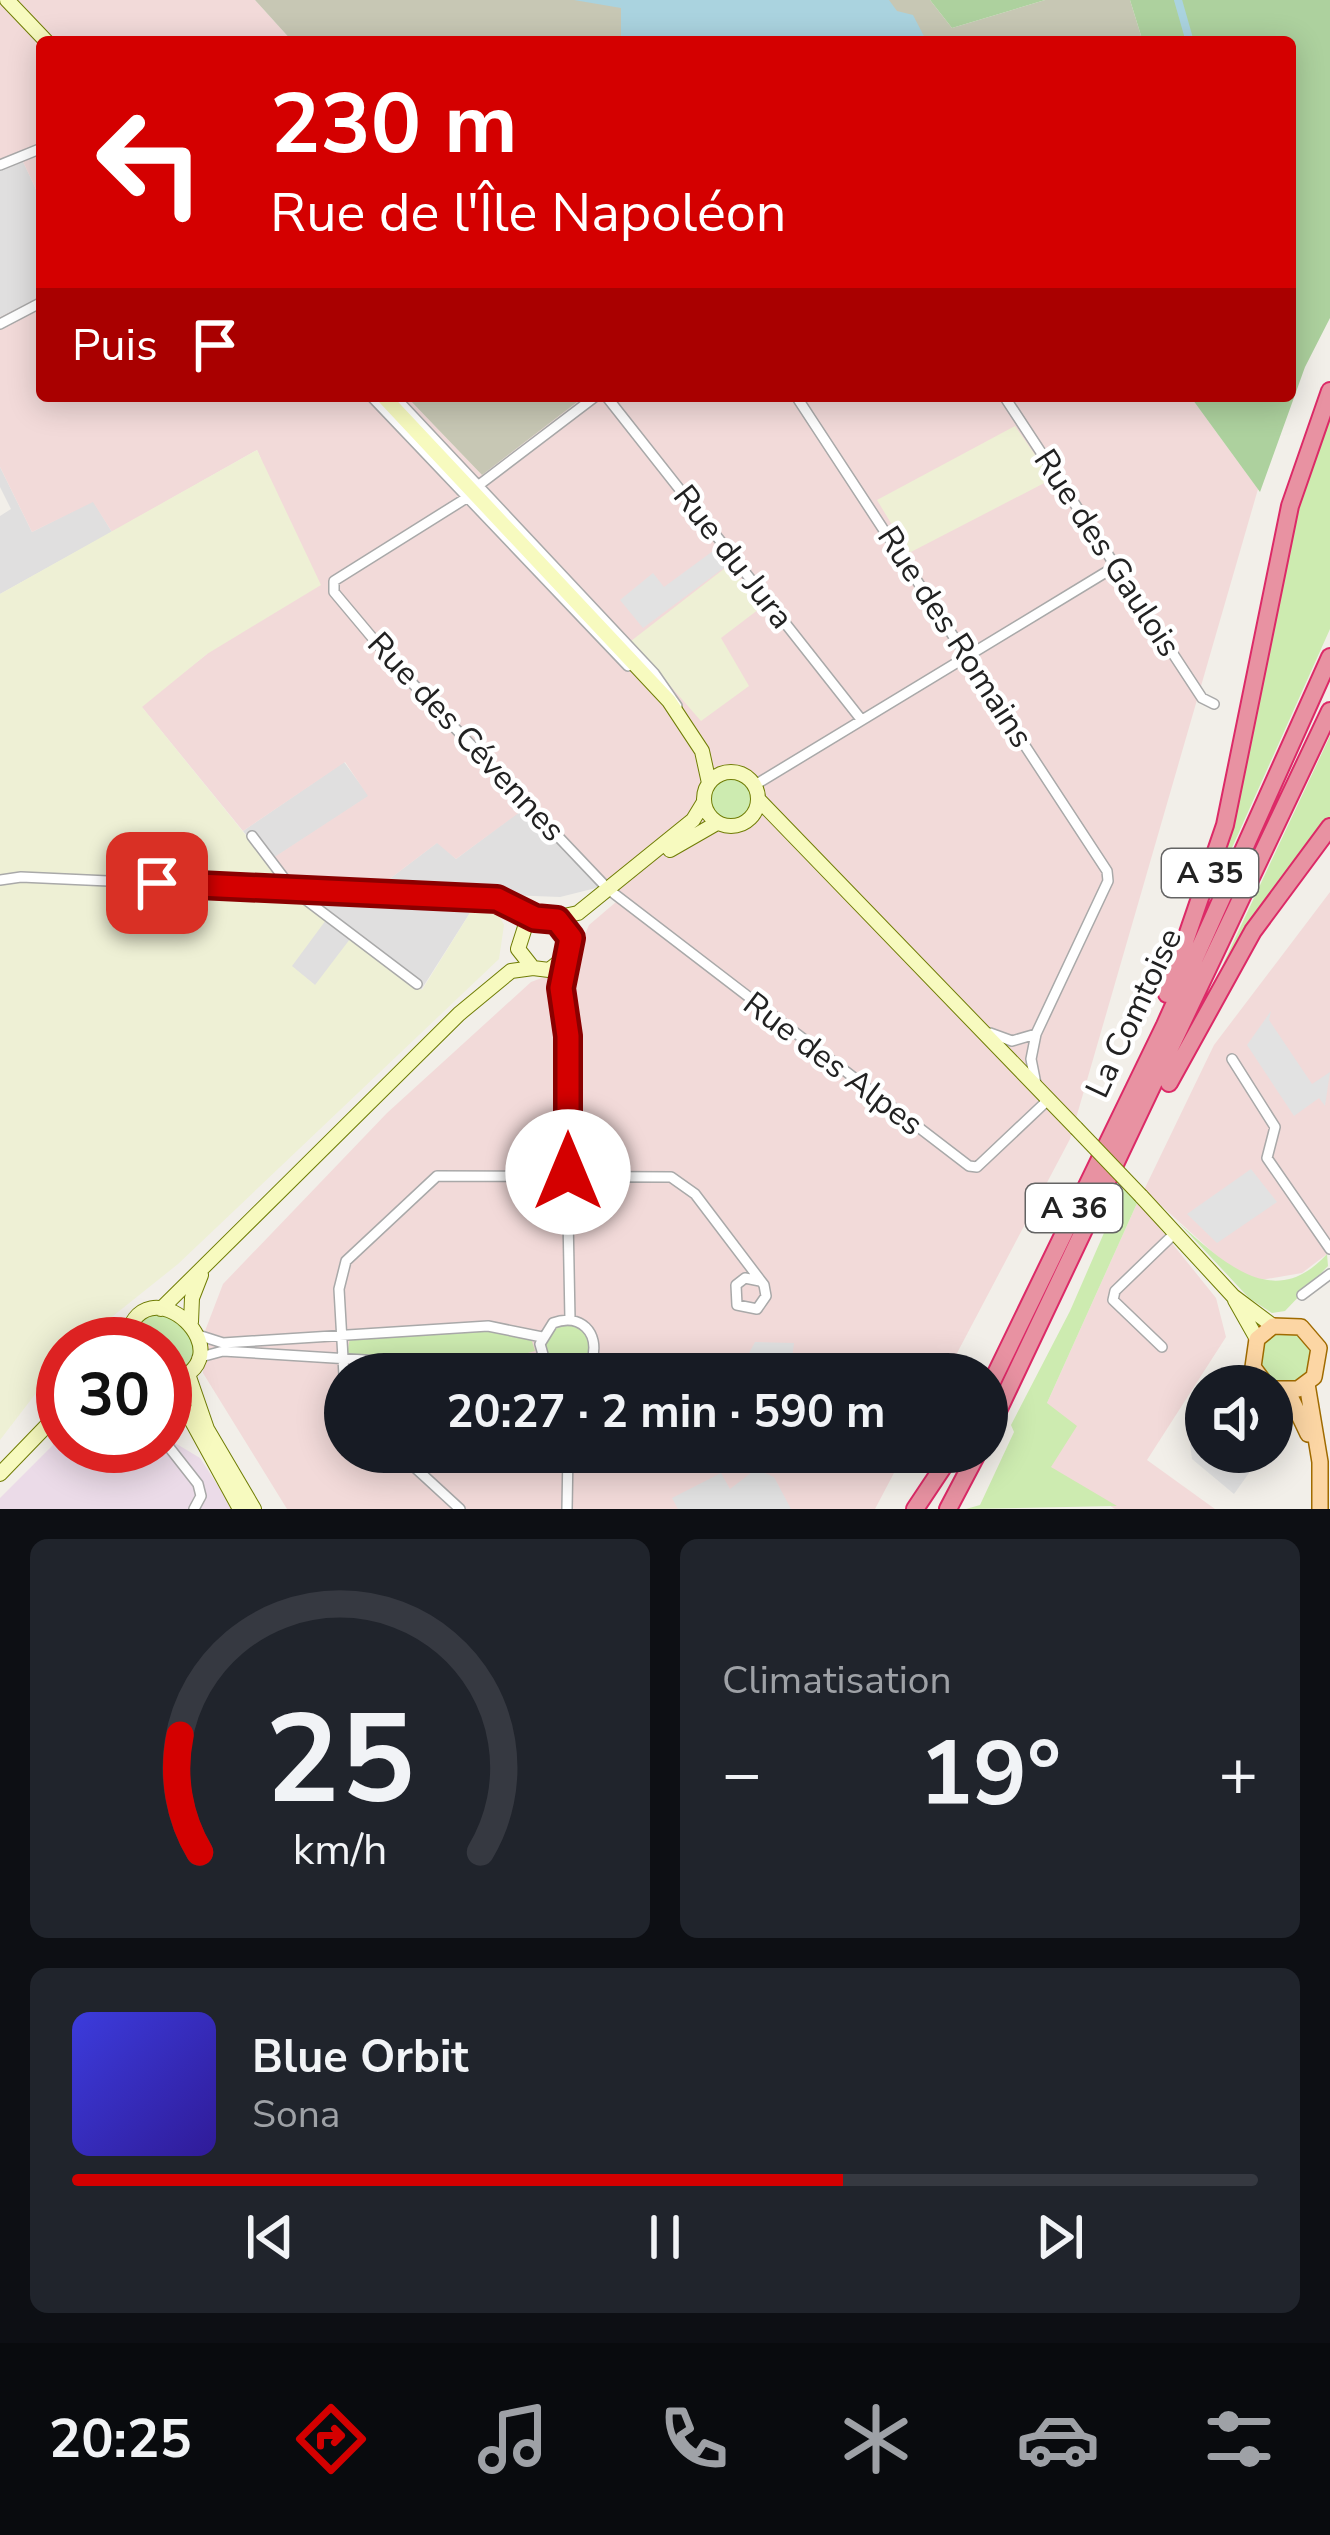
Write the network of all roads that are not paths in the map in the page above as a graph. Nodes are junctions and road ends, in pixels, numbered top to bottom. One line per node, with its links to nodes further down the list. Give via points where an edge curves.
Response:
1 (7, 0): 2 (main road)
2 (41, 36)
3 (36, 150): 4 (street)
4 (0, 165)
5 (36, 305): 6 (street)
6 (0, 324)
7 (1330, 391): 47 (highway, A 35, via 1290,506 1225,825 1166,996)
8 (377, 402): 16 (street)
9 (389, 402): 20 (main road)
10 (400, 402): 15 (street)
11 (588, 402): 15 (street)
12 (611, 402): 24 (street, Rue du Jura)
13 (800, 402): 18 (street, Rue des Romains)
14 (1008, 402): 17 (street, Rue des Gaulois)
15 (478, 485): 22 (street, via 654,673)
16 (468, 497): 20 (street); 37 (street, Rue des Cévennes, via 334,581 334,592)
17 (1116, 566): 18 (street); 21 (street, Rue des Gaulois, via 1202,698)
18 (967, 655): 24 (street); 49 (street, Rue des Romains, via 1108,881)
19 (1330, 657): 47 (highway, La Comtoise / A 36)
20 (642, 673): 22 (main road)
21 (1214, 704)
22 (677, 711): 25 (main road)
23 (1330, 711): 54 (highway, La Comtoise / A 36)
24 (860, 718): 28 (street)
25 (702, 751): 26 (main road); 27 (main road)
26 (727, 772): 27 (main road); 28 (main road, via 743,774)
27 (709, 783): 29 (main road)
28 (757, 793): 30 (main road); 32 (main road)
29 (704, 802): 31 (main road); 37 (main road)
30 (747, 822): 31 (main road); 32 (main road)
31 (717, 823): 37 (main road)
32 (781, 824): 48 (main road)
33 (1330, 827): 54 (highway, via 1253,931 1161,1097)
34 (252, 836): 36 (street)
35 (0, 880): 36 (street)
36 (293, 890): 39 (street, via 477,898 512,906); 45 (street)
37 (611, 891): 38 (main road); 40 (main road); 53 (street, Rue des Alpes, via 969,1166)
38 (557, 920): 39 (main road); 40 (main road)
39 (529, 923): 41 (main road)
40 (571, 938): 42 (main road)
41 (518, 949): 43 (main road); 44 (main road)
42 (563, 962): 43 (main road); 46 (street)
43 (537, 969): 44 (main road); 46 (street)
44 (512, 971): 59 (main road, via 394,1074)
45 (417, 984)
46 (561, 988): 55 (street)
47 (1165, 1025): 80 (highway, La Comtoise / A 36)
48 (984, 1031): 49 (street, via 1012,1041); 51 (main road)
49 (1035, 1038): 51 (street); 52 (street)
50 (1232, 1058): 57 (street, via 1275,1127 1267,1158)
51 (1013, 1061): 52 (main road)
52 (1036, 1086): 53 (main road)
53 (1049, 1099): 56 (main road, bridge)
54 (1144, 1109): 88 (highway, La Comtoise / A 36)
55 (568, 1172): 58 (street, via 671,1177 695,1194); 67 (street); 72 (street, via 450,1173 422,1185 346,1261)
56 (1176, 1232): 64 (main road); 75 (street, via 1113,1300)
57 (1330, 1249)
58 (744, 1260): 61 (street); 62 (street)
59 (203, 1270): 65 (main road); 69 (main road, via 192,1298)
60 (1330, 1274): 63 (street)
61 (745, 1278): 62 (street); 62 (street, via 733,1295 747,1310 765,1301)
62 (760, 1281)
63 (1302, 1295)
64 (1233, 1296): 68 (main road); 74 (main road)
65 (161, 1309): 66 (main road); 69 (main road)
66 (139, 1317)
67 (570, 1319): 73 (street); 79 (street, via 586,1326)
68 (1274, 1326): 71 (main road); 74 (main road)
69 (194, 1329): 72 (street, via 224,1343); 81 (main road)
70 (1330, 1330): 71 (main road)
71 (1309, 1332): 76 (main road)
72 (340, 1334): 73 (street, via 488,1326); 77 (street)
73 (542, 1337): 78 (street)
74 (1257, 1339): 83 (main road)
75 (1162, 1347)
76 (1325, 1352): 85 (main road)
77 (340, 1353)
78 (542, 1353)
79 (593, 1353)
80 (1006, 1353)
81 (197, 1358): 82 (street, via 223,1351); 84 (main road)
82 (324, 1359)
83 (1253, 1365)
84 (192, 1367)
85 (1307, 1384): 87 (main road); 107 (main road, via 1320,1462)
86 (192, 1386): 101 (main road, via 207,1429)
87 (1293, 1386)
88 (1008, 1391)
89 (1293, 1408): 107 (main road, via 1306,1423)
90 (192, 1421): 100 (main road)
91 (36, 1437): 98 (main road)
92 (189, 1473): 99 (street, via 201,1496)
93 (421, 1473): 102 (street)
94 (568, 1473): 103 (street)
95 (940, 1473): 104 (highway)
96 (945, 1473): 105 (highway)
97 (967, 1473): 106 (highway)
98 (0, 1474)
99 (194, 1509)
100 (240, 1509)
101 (254, 1509)
102 (460, 1509)
103 (567, 1509)
104 (915, 1509)
105 (928, 1509)
106 (948, 1509)
107 (1316, 1509)

